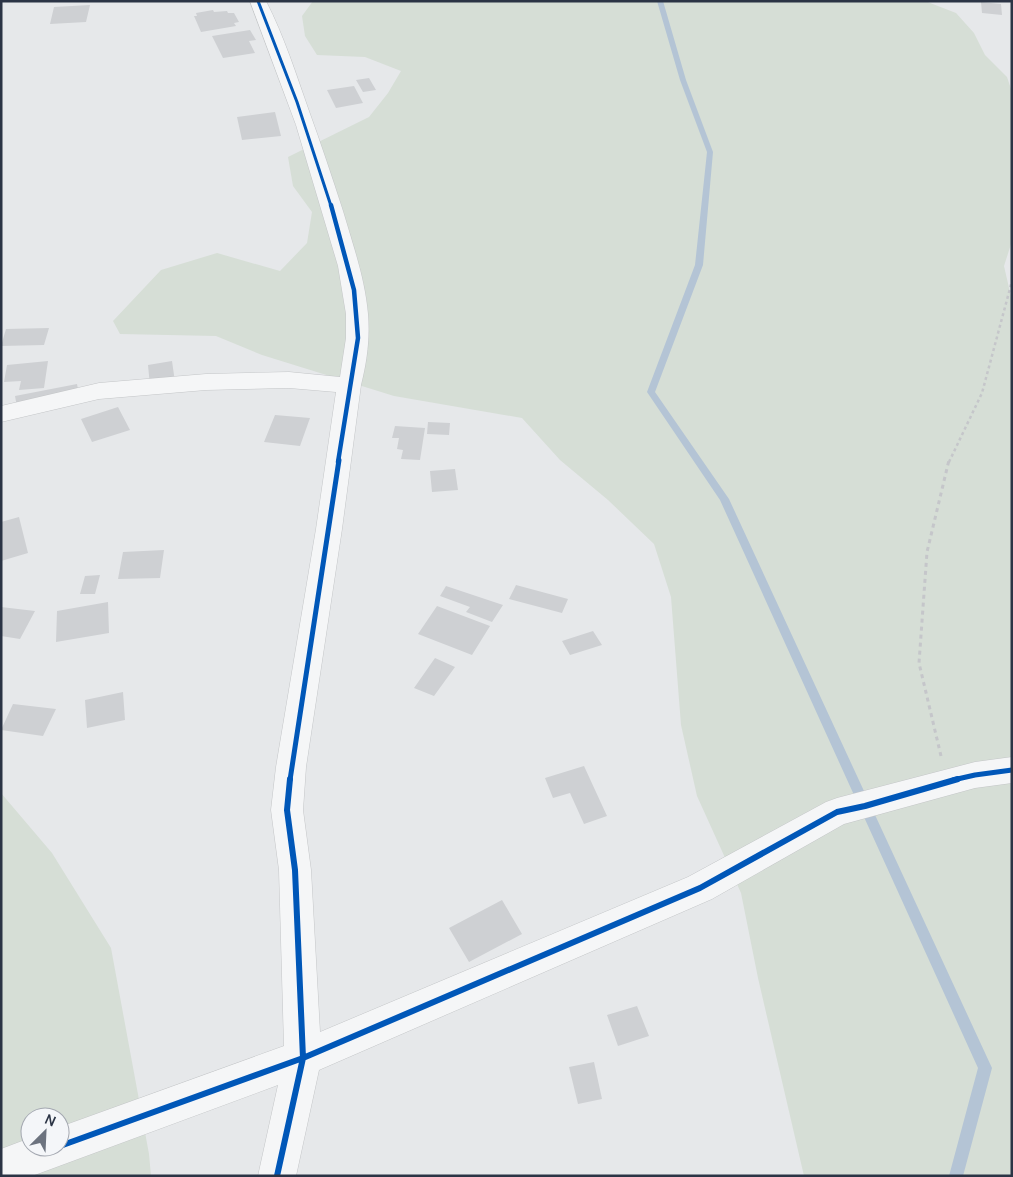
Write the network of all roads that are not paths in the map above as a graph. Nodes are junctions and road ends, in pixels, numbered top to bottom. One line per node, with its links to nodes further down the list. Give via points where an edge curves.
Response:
1 (258, 1): 2 (street, via 307,127 349,264 358,327 355,368)
2 (349, 385): 3 (street, via 289,380 206,382 98,392); 5 (street, via 290,766 287,810 295,870)
3 (1, 414)
4 (1012, 770): 5 (street, via 947,781 837,812 700,888)
5 (303, 1058): 6 (street); 9 (street)
6 (70, 1143)
7 (31, 1157): 8 (street)
8 (1, 1168)
9 (277, 1176)

